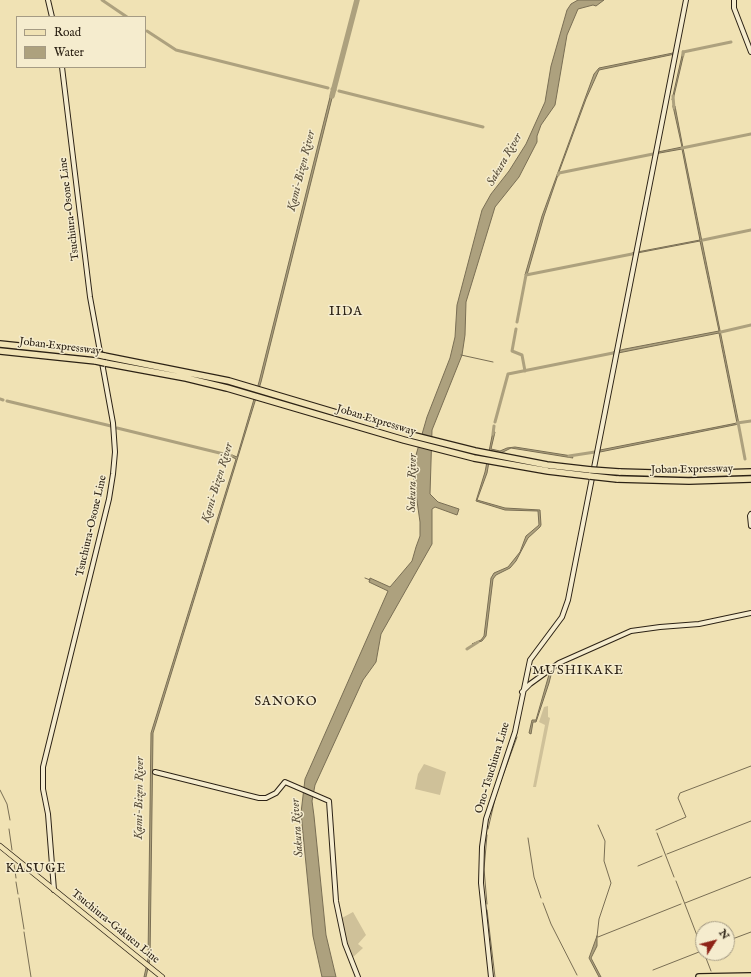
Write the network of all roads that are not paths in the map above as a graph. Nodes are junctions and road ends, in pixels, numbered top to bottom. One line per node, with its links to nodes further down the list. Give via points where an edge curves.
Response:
1 (48, 0): 4 (main road)
2 (686, 0): 14 (main road, Ono-Tsuchiura Line, via 568,600 562,617 530,660)
3 (734, 0): 5 (main road, via 734,8)
4 (52, 16)
5 (751, 52)
6 (62, 68): 17 (main road, Tsuchiura-Osone Line, via 89,290 113,423 114,474 43,767 43,790 48,814)
7 (0, 344): 9 (highway, Joban Expressway, bridge, via 95,354 229,381 407,434 505,457 619,472)
8 (0, 351): 10 (highway, Joban Expressway, bridge, via 96,361 186,378 275,401 404,440 503,464 617,479)
9 (751, 472)
10 (751, 479)
11 (751, 514): 12 (main road)
12 (751, 526)
13 (751, 613): 14 (main road, via 699,624 631,631 559,663)
14 (522, 693): 21 (main road, Ono-Tsuchiura Line, via 515,732 489,808 482,843 481,883)
15 (155, 772): 20 (main road, via 259,798 276,793 287,782 329,801 336,901 345,944)
16 (0, 846): 17 (main road, Tsuchiura-Gakuen Line)
17 (54, 890): 19 (main road, Tsuchiura-Gakuen Line)
18 (751, 976): 23 (highway)
19 (162, 977)
20 (358, 977)
21 (491, 977)
22 (699, 977): 23 (highway)
23 (704, 977)

